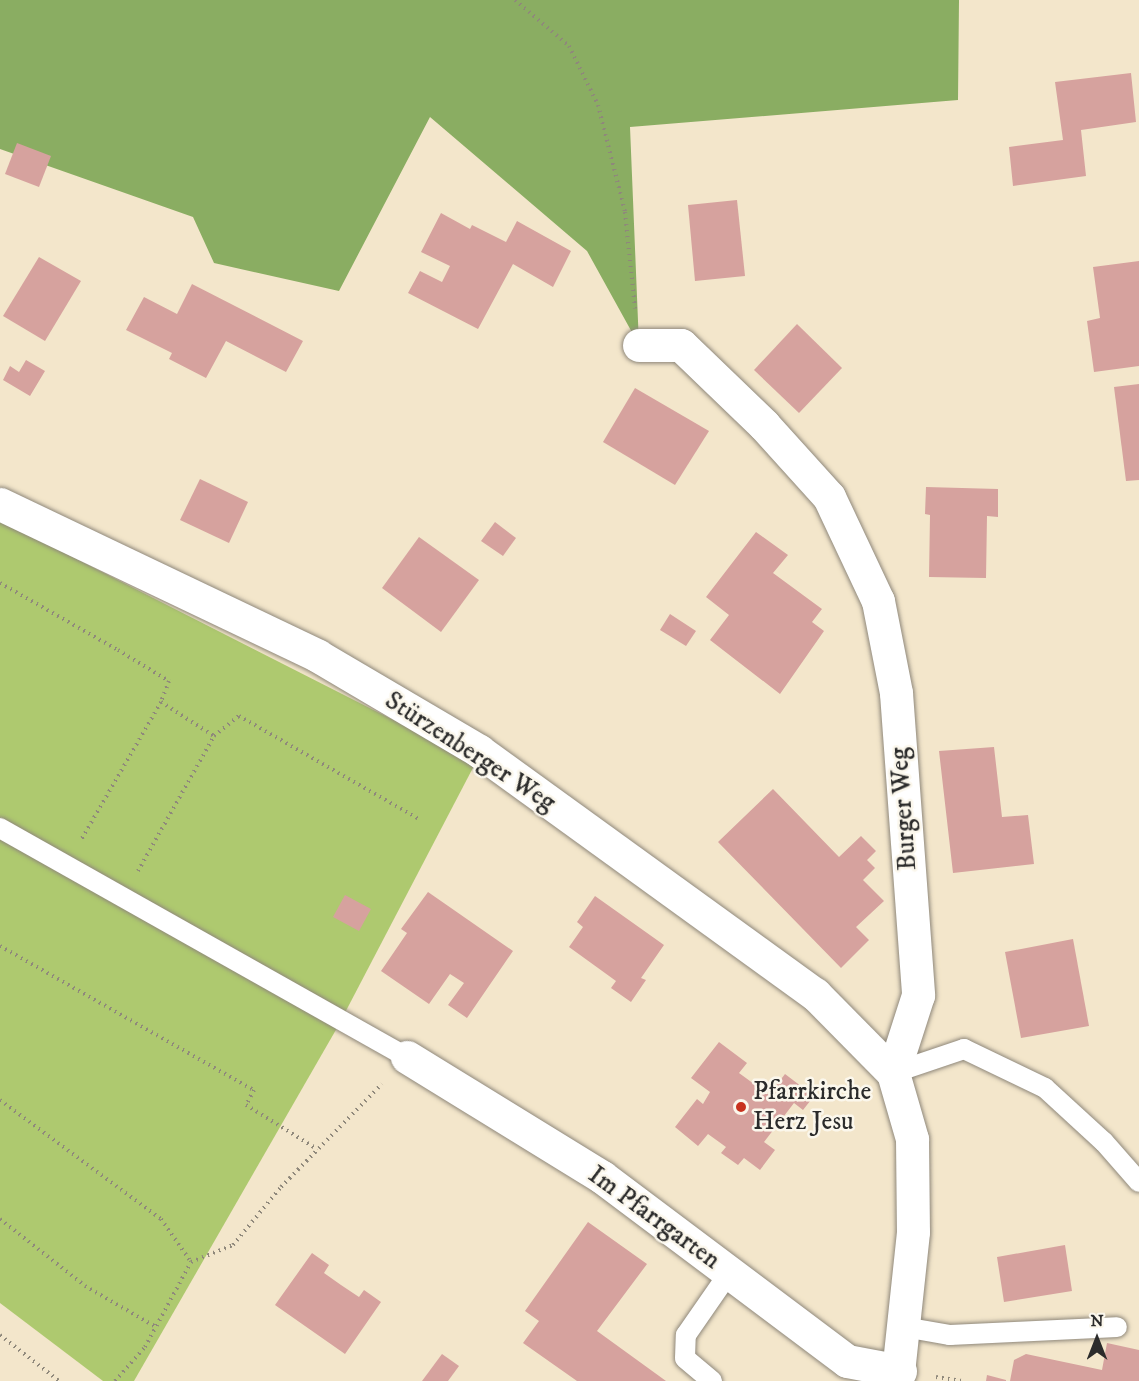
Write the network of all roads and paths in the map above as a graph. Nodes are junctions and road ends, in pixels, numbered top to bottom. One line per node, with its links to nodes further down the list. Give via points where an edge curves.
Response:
1 (515, 0): 2 (path, via 570,45 598,105 625,212)
2 (639, 345): 13 (street, Burger Weg, via 681,345 764,425 829,497 878,601 896,693 918,995)
3 (0, 504): 13 (street, Stürzenberger Weg, via 318,656 478,752 815,994)
4 (0, 584): 5 (path, via 169,681)
5 (161, 702): 6 (path); 9 (path)
6 (214, 736): 7 (path, via 239,716); 10 (path)
7 (418, 819)
8 (0, 828): 9 (lane)
9 (67, 864): 10 (lane)
10 (124, 896): 12 (lane)
11 (0, 946): 15 (path, via 254,1090 246,1105)
12 (407, 1057): 15 (path); 19 (street, Im Pfarrgarten, via 602,1177)
13 (893, 1073): 16 (lane, via 964,1049 1045,1088 1104,1142); 21 (street, via 912,1139 914,1232)
14 (0, 1100): 18 (path, via 161,1219)
15 (316, 1149): 18 (path, via 233,1245)
16 (1139, 1182)
17 (0, 1219): 20 (path, via 85,1286)
18 (191, 1262): 20 (path)
19 (729, 1273): 24 (street, Im Pfarrgarten, via 847,1361); 27 (lane, via 686,1335 685,1358)
20 (156, 1327): 26 (path, via 145,1347)
21 (904, 1327): 22 (lane, via 950,1335); 24 (street)
22 (1118, 1327)
23 (0, 1335): 25 (path)
24 (899, 1376)
25 (58, 1381)
26 (115, 1381)
27 (712, 1381)

